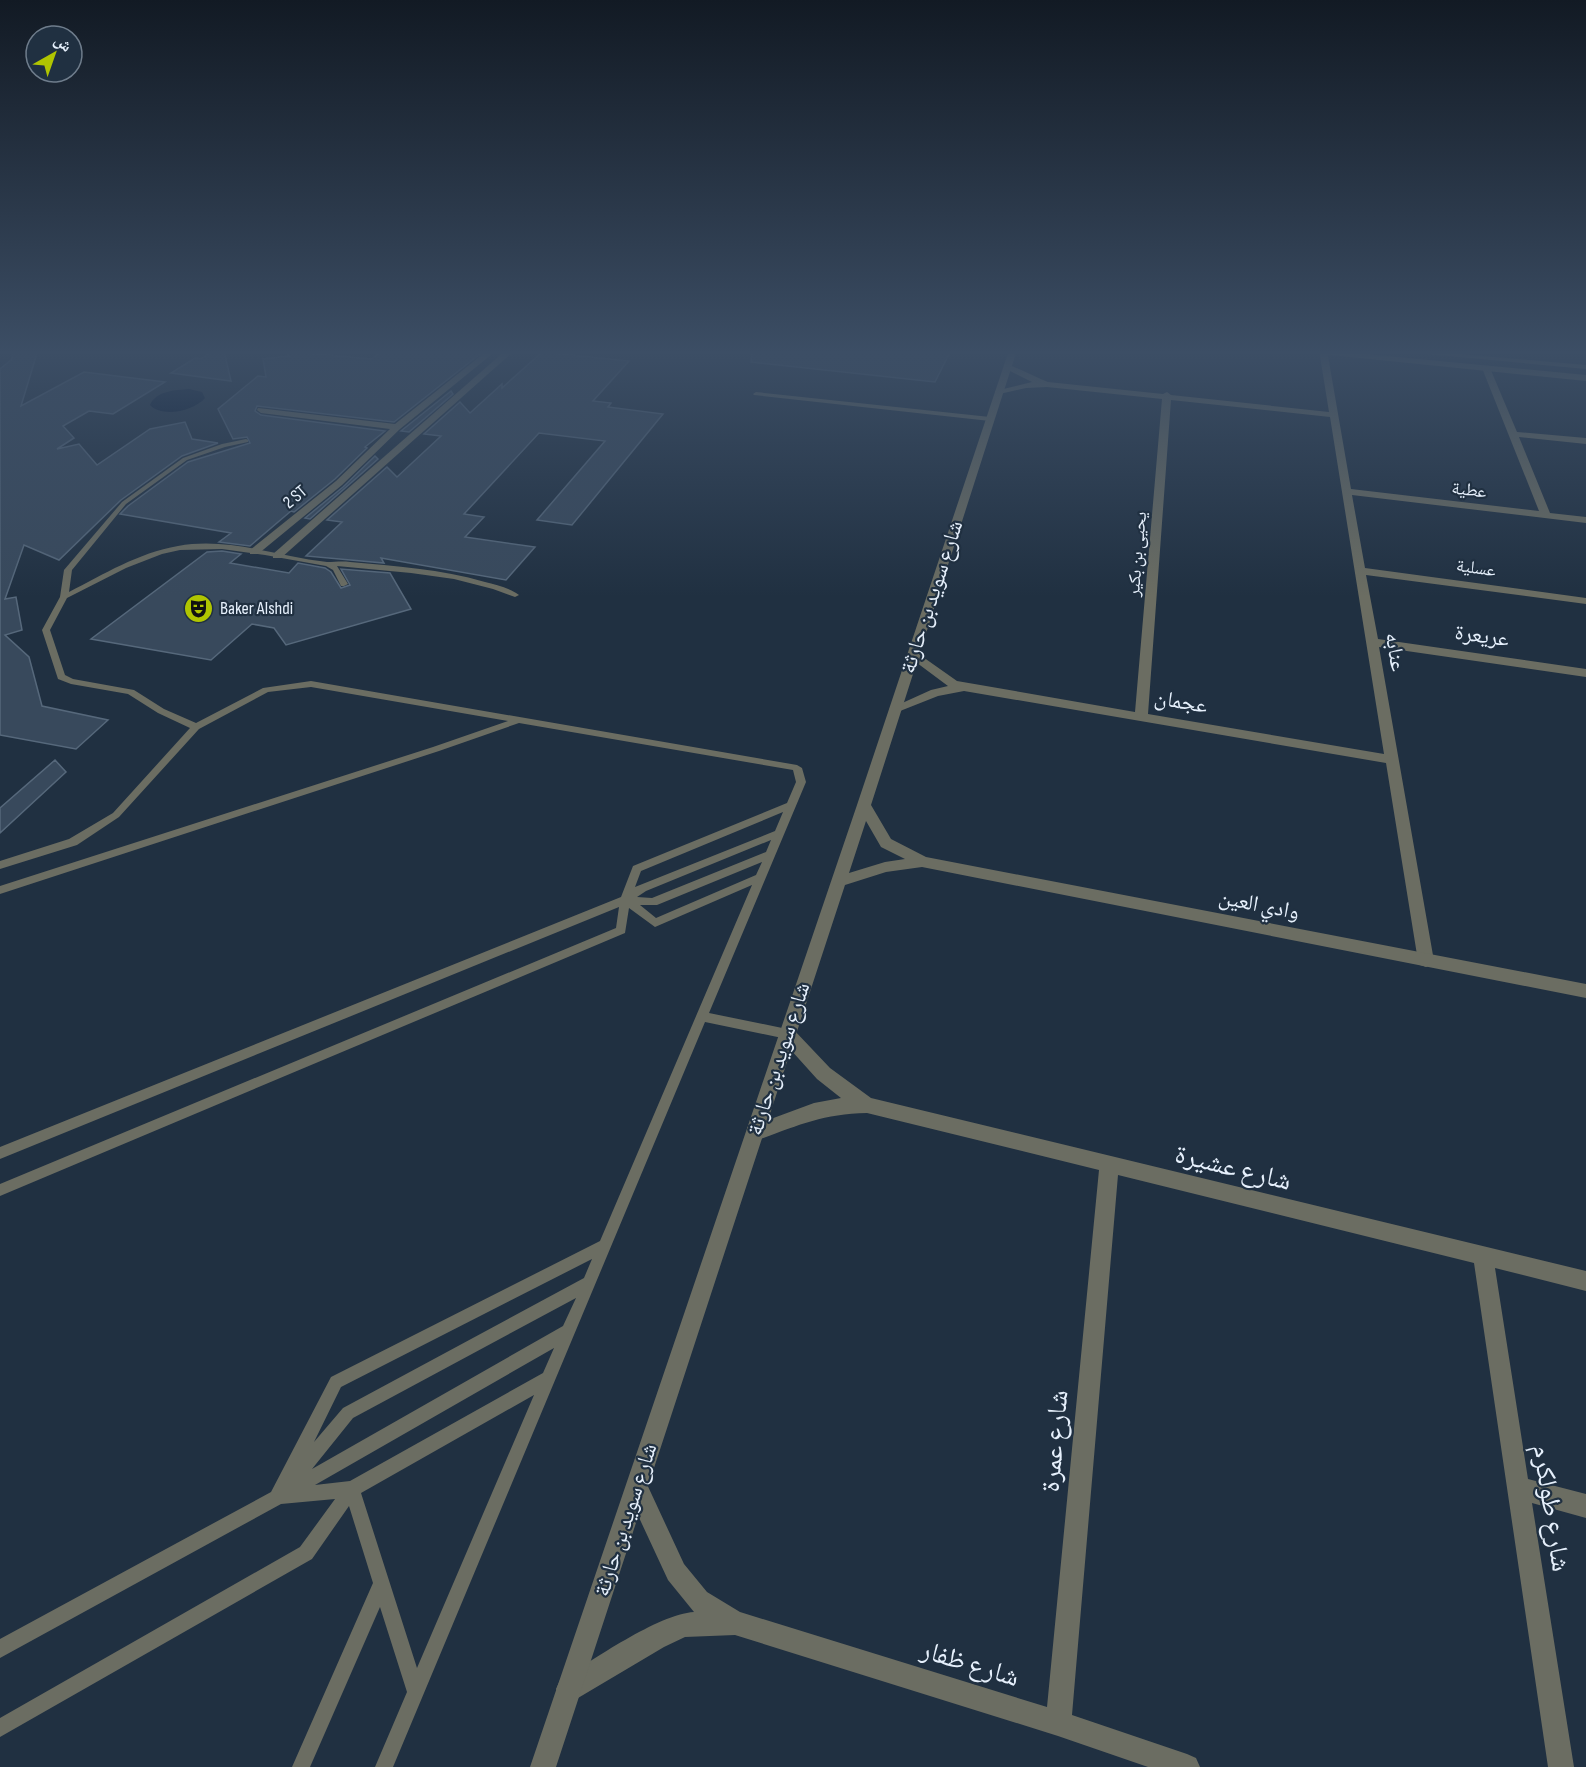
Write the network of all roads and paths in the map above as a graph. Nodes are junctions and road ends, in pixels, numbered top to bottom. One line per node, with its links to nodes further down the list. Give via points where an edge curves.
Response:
1 (392, 432): 8 (street, 2 ST)
2 (417, 432): 10 (street, 2 ST)
3 (986, 432): 25 (street, شارع سويد بن حارثة)
4 (1164, 432): 29 (street, يحيى بن بكير)
5 (1338, 432): 13 (street, عنابه)
6 (1513, 434): 9 (street); 14 (street)
7 (246, 441): 22 (lane, via 185,459 124,503 68,570)
8 (383, 441): 10 (street); 11 (street, 2 ST)
9 (1586, 441)
10 (404, 443): 12 (street, 2 ST)
11 (334, 487): 12 (street); 16 (street, 2 ST)
12 (352, 489): 17 (street, 2 ST)
13 (1348, 492): 14 (street, عطية); 19 (street, عنابه)
14 (1546, 515): 15 (street, عطية)
15 (1586, 520)
16 (254, 552): 17 (lane); 22 (lane, via 205,546 161,552)
17 (277, 556): 18 (lane)
18 (328, 564): 20 (lane, via 336,569); 21 (lane, via 461,579)
19 (1361, 571): 23 (street, عسلية); 24 (street, عنابه)
20 (344, 584)
21 (515, 595)
22 (64, 597): 31 (lane, via 45,630 61,677 131,692)
23 (1586, 601)
24 (1372, 642): 26 (street, عريعرة); 32 (street, عنابه)
25 (913, 654): 27 (street, عجمان, via 953,684); 28 (street, شارع سويد بن حارثة)
26 (1586, 673)
27 (964, 687): 28 (street, عجمان, via 935,693); 29 (street, عجمان)
28 (896, 709): 34 (street, شارع سويد بن حارثة)
29 (1141, 716): 32 (street, عجمان)
30 (519, 720): 31 (lane, via 311,684 266,690); 33 (lane, via 797,768 801,782); 41 (lane)
31 (196, 727): 38 (lane, via 116,815 73,842)
32 (1390, 759): 43 (street, عنابه)
33 (791, 805): 35 (lane); 42 (lane, via 637,869)
34 (864, 806): 37 (street, وادي العين, via 886,843); 40 (street, شارع سويد بن حارثة)
35 (779, 833): 36 (lane); 42 (lane, via 642,888)
36 (769, 855): 39 (lane); 42 (lane, via 653,902)
37 (924, 862): 40 (street, وادي العين, via 903,863); 43 (street, وادي العين)
38 (0, 865)
39 (759, 878): 42 (lane, via 655,923); 45 (lane)
40 (837, 882): 46 (street, شارع سويد بن حارثة)
41 (0, 890)
42 (625, 900): 49 (lane); 51 (lane, via 621,930)
43 (1426, 961): 44 (street, وادي العين)
44 (1586, 991)
45 (701, 1016): 46 (lane); 52 (lane)
46 (787, 1034): 47 (street, شارع عشيرة, via 821,1074); 48 (street, شارع سويد بن حارثة)
47 (867, 1105): 48 (street, شارع عشيرة, via 814,1111); 50 (street, شارع عشيرة)
48 (755, 1133): 58 (street, شارع سويد بن حارثة)
49 (0, 1153)
50 (1109, 1166): 53 (street, شارع عشيرة); 68 (street, شارع عمرة)
51 (0, 1190)
52 (604, 1246): 55 (lane); 61 (lane, via 336,1382)
53 (1483, 1257): 54 (street, شارع عشيرة); 59 (street, شارع طولكرم)
54 (1586, 1281)
55 (590, 1282): 56 (lane); 61 (lane, via 348,1413)
56 (569, 1331): 57 (lane); 61 (lane)
57 (549, 1378): 60 (lane); 67 (lane)
58 (637, 1488): 64 (street, شارع ظفار, via 676,1572 698,1601); 66 (street, شارع سويد بن حارثة)
59 (1519, 1488): 62 (street); 74 (street, شارع طولكرم)
60 (352, 1489): 61 (lane); 63 (lane); 69 (lane, via 306,1553)
61 (277, 1498): 65 (lane)
62 (1586, 1506)
63 (382, 1583): 67 (lane); 70 (lane)
64 (735, 1623): 66 (street, شارع ظفار, via 685,1624); 68 (street, شارع ظفار)
65 (0, 1649)
66 (569, 1689): 72 (street, شارع سويد بن حارثة)
67 (415, 1690): 71 (lane)
68 (1058, 1723): 73 (street, شارع ظفار)
69 (0, 1728)
70 (301, 1767)
71 (384, 1767)
72 (543, 1767)
73 (1187, 1767)
74 (1561, 1767)

